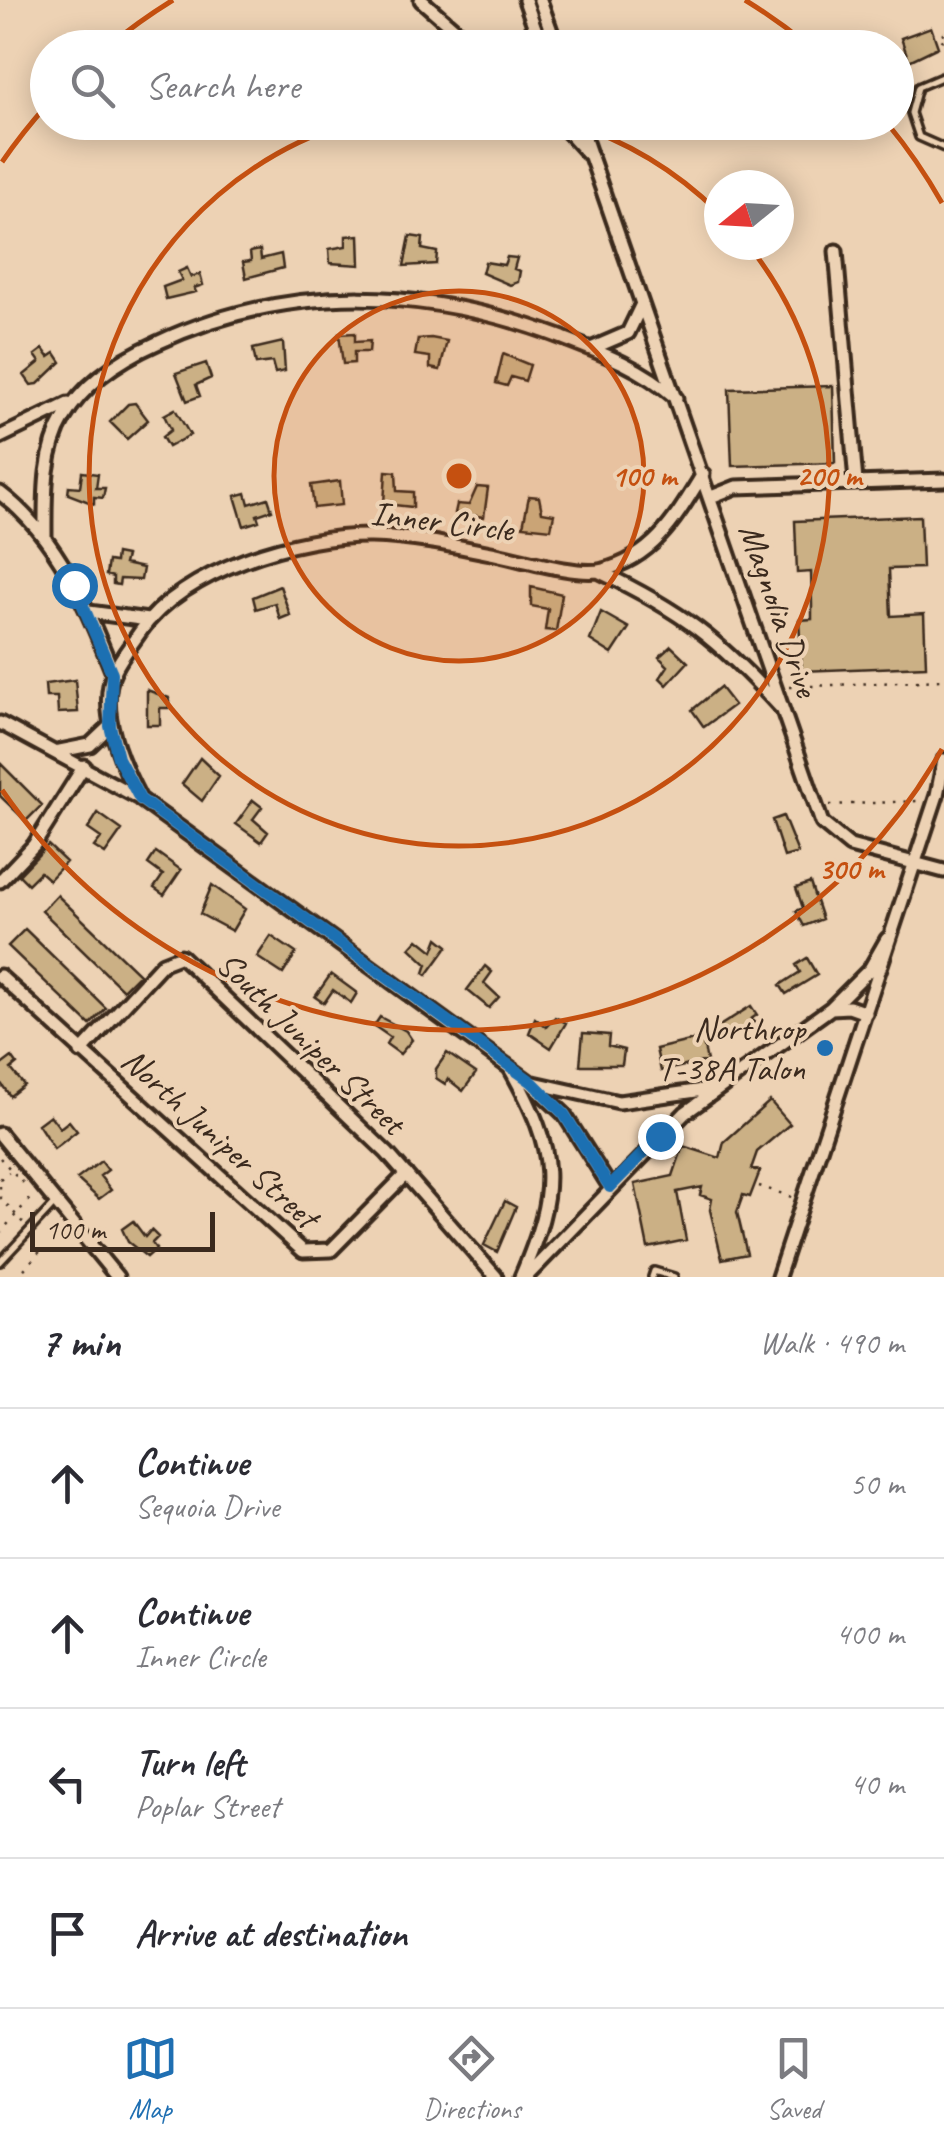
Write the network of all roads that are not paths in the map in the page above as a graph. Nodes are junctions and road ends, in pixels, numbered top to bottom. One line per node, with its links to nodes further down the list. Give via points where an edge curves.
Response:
1 (421, 0): 4 (street)
2 (525, 0): 5 (street)
3 (540, 0): 6 (street)
4 (455, 30)
5 (536, 30)
6 (551, 30)
7 (944, 76): 8 (lane, via 918,87)
8 (914, 102)
9 (914, 122): 12 (lane, via 919,137)
10 (576, 140): 13 (street)
11 (586, 140): 13 (street, Magnolia Drive)
12 (944, 148)
13 (593, 160): 15 (street, Magnolia Drive)
14 (836, 251): 22 (street)
15 (642, 300): 16 (street, via 628,333); 18 (street, Magnolia Drive)
16 (590, 349): 17 (street, via 470,307 338,299 256,310 190,329 128,358); 18 (street, via 652,377)
17 (83, 392): 19 (street); 25 (street, via 62,421 50,460)
18 (678, 398): 20 (street, Magnolia Drive)
19 (0, 437)
20 (703, 474): 24 (street, Magnolia Drive); 26 (street, via 655,543)
21 (944, 480): 22 (street)
22 (856, 482): 24 (street, via 736,487)
23 (0, 493): 25 (street)
24 (711, 497): 30 (street, Magnolia Drive)
25 (45, 537): 27 (street)
26 (600, 572): 28 (street, Inner Circle, via 414,539 332,538 228,568 191,586); 30 (street, Inner Circle, via 700,626)
27 (89, 612): 28 (street); 29 (street)
28 (148, 620): 29 (street, Inner Circle)
29 (112, 673): 32 (street)
30 (784, 711): 37 (street, Magnolia Drive, via 822,823 850,846)
31 (0, 723): 33 (street)
32 (110, 726): 33 (street, via 76,750); 36 (street)
33 (51, 749): 35 (street)
34 (944, 760): 37 (street)
35 (84, 766): 36 (street); 39 (street, via 34,845)
36 (140, 799): 45 (street)
37 (914, 862): 38 (street, Magnolia Drive); 40 (street)
38 (944, 871)
39 (0, 881)
40 (892, 931): 42 (street, via 870,969); 43 (street)
41 (0, 976): 44 (street, North Juniper Street)
42 (831, 1008): 43 (street); 47 (street)
43 (866, 1013): 58 (street)
44 (82, 1052): 49 (street, North Juniper Street, via 303,1251 336,1246); 49 (street, South Juniper Street, via 162,963 181,956)
45 (508, 1064): 46 (street); 55 (street, via 533,1110 549,1174 547,1214)
46 (532, 1082): 47 (street, via 620,1102); 50 (street, via 564,1114)
47 (721, 1087): 50 (street, via 672,1124)
48 (0, 1134): 51 (street)
49 (406, 1174): 54 (street, South Juniper Street)
50 (610, 1187): 55 (street)
51 (55, 1203): 52 (lane); 53 (street)
52 (0, 1262)
53 (118, 1277)
54 (496, 1277)
55 (524, 1277)
56 (652, 1277): 57 (lane, via 654,1271)
57 (674, 1277)
58 (778, 1277)

